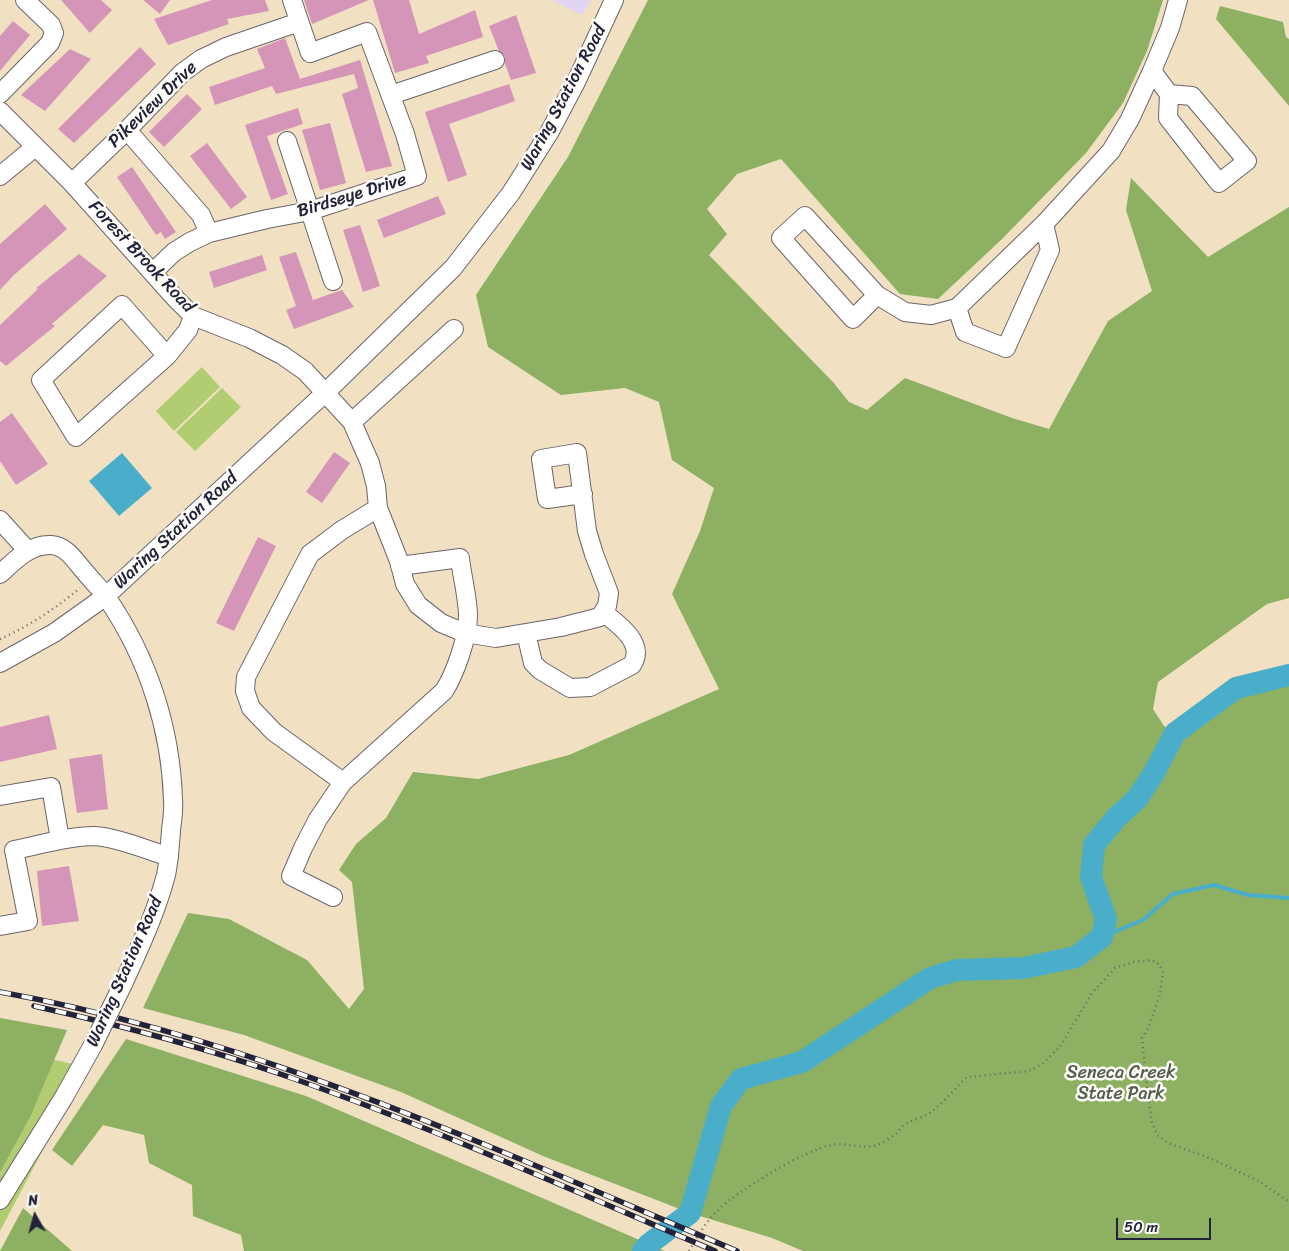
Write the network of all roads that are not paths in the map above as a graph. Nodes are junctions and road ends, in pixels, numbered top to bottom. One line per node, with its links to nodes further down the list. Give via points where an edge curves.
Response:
1 (25, 0): 8 (street, via 51,25 54,33 50,43)
2 (292, 0): 5 (street, Birdseye Drive)
3 (1178, 0): 7 (street)
4 (609, 2): 27 (street, Waring Station Road, via 576,82 511,193 452,268)
5 (299, 22): 10 (street, Birdseye Drive, via 310,53 367,32); 12 (street, Pikeview Drive, via 201,58)
6 (495, 60): 10 (street)
7 (1152, 71): 9 (street); 18 (street, via 1112,151)
8 (0, 94)
9 (1169, 94): 9 (street, via 1168,118 1219,183 1247,161 1192,96)
10 (391, 95): 17 (street, Birdseye Drive, via 417,176)
11 (0, 111): 14 (street, Forest Brook Road)
12 (127, 130): 16 (street, Pikeview Drive); 19 (street, via 201,215)
13 (287, 141): 17 (street)
14 (35, 147): 15 (street); 16 (street, Forest Brook Road)
15 (0, 176)
16 (72, 183): 20 (street, Forest Brook Road)
17 (310, 211): 19 (street, Birdseye Drive); 21 (street)
18 (1044, 224): 23 (street); 23 (street, via 1050,250 1006,348 965,332)
19 (209, 233): 20 (street, Birdseye Drive, via 174,252)
20 (153, 272): 24 (street, Forest Brook Road)
21 (333, 282)
22 (877, 295): 22 (street, via 805,216 781,238 853,319); 23 (street, via 905,312 931,315)
23 (957, 308)
24 (193, 316): 26 (street, via 188,330); 27 (street, Forest Brook Road, via 266,345 305,372)
25 (454, 329): 28 (street)
26 (167, 356): 26 (street, via 76,437 41,380 122,305)
27 (326, 392): 28 (street, Forest Brook Road); 35 (street, Waring Station Road)
28 (352, 422): 30 (street, Forest Brook Road, via 370,463)
29 (583, 494): 36 (street, via 587,530 609,592)
30 (378, 508): 33 (street, Forest Brook Road); 40 (street, via 310,554 246,677 245,691 251,708 274,732)
31 (0, 521): 32 (street)
32 (28, 551): 34 (street); 35 (street, via 50,545 64,549)
33 (400, 566): 38 (street, Forest Brook Road, via 405,584 418,605 442,623); 38 (street, via 460,558 468,617)
34 (0, 574)
35 (106, 596): 39 (street, via 54,633); 43 (street, Waring Station Road, via 139,653 159,706 174,802)
36 (604, 612): 37 (street, Forest Brook Road, via 600,617 578,624); 37 (street, via 630,638 636,650 636,660 632,666 590,687 570,688 540,670 533,663)
37 (526, 633): 38 (street, Forest Brook Road, via 496,638)
38 (465, 634): 40 (street, via 453,677 444,691)
39 (0, 663)
40 (344, 782): 44 (street, via 318,819 291,876)
41 (0, 796): 42 (street, via 51,788)
42 (60, 840): 43 (street, via 95,836); 45 (street, via 14,850 28,921)
43 (169, 857): 46 (street, Waring Station Road, bridge, via 158,902 93,1045)
44 (332, 897)
45 (0, 926)
46 (0, 1200)

